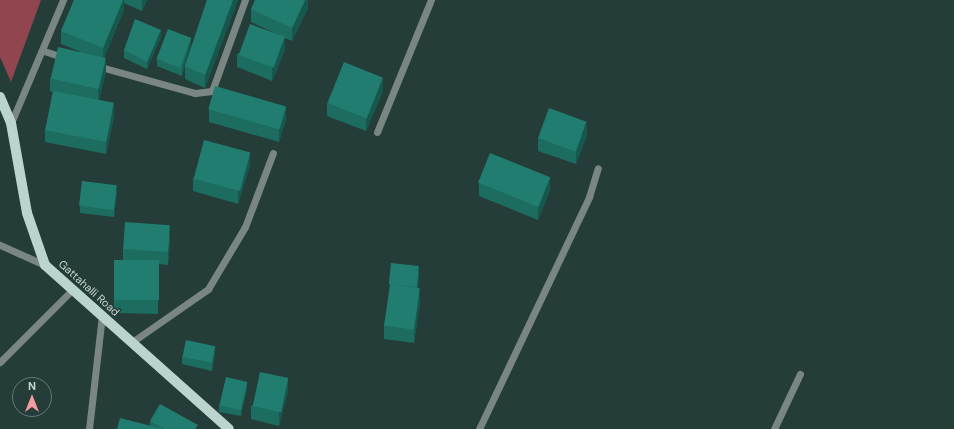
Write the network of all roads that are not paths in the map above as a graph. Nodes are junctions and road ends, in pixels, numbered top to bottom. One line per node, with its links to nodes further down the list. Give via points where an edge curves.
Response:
1 (63, 0): 4 (street)
2 (245, 0): 6 (street, via 212,91 195,93)
3 (431, 0): 9 (street)
4 (44, 51): 5 (street); 8 (street)
5 (73, 59)
6 (88, 63)
7 (0, 97): 8 (main road, Gattahalli Road)
8 (11, 123): 13 (main road, Gattahalli Road, via 27,213)
9 (377, 132)
10 (273, 153): 16 (street, via 245,227 208,289)
11 (598, 168): 21 (street, via 589,197)
12 (0, 245): 13 (street)
13 (45, 265): 14 (main road, Gattahalli Road)
14 (72, 290): 15 (main road, Gattahalli Road); 17 (street)
15 (102, 315): 16 (main road, Gattahalli Road); 19 (street)
16 (132, 342): 20 (main road, Gattahalli Road)
17 (0, 362)
18 (800, 374): 22 (street)
19 (89, 429)
20 (229, 429)
21 (479, 429)
22 (774, 429)

